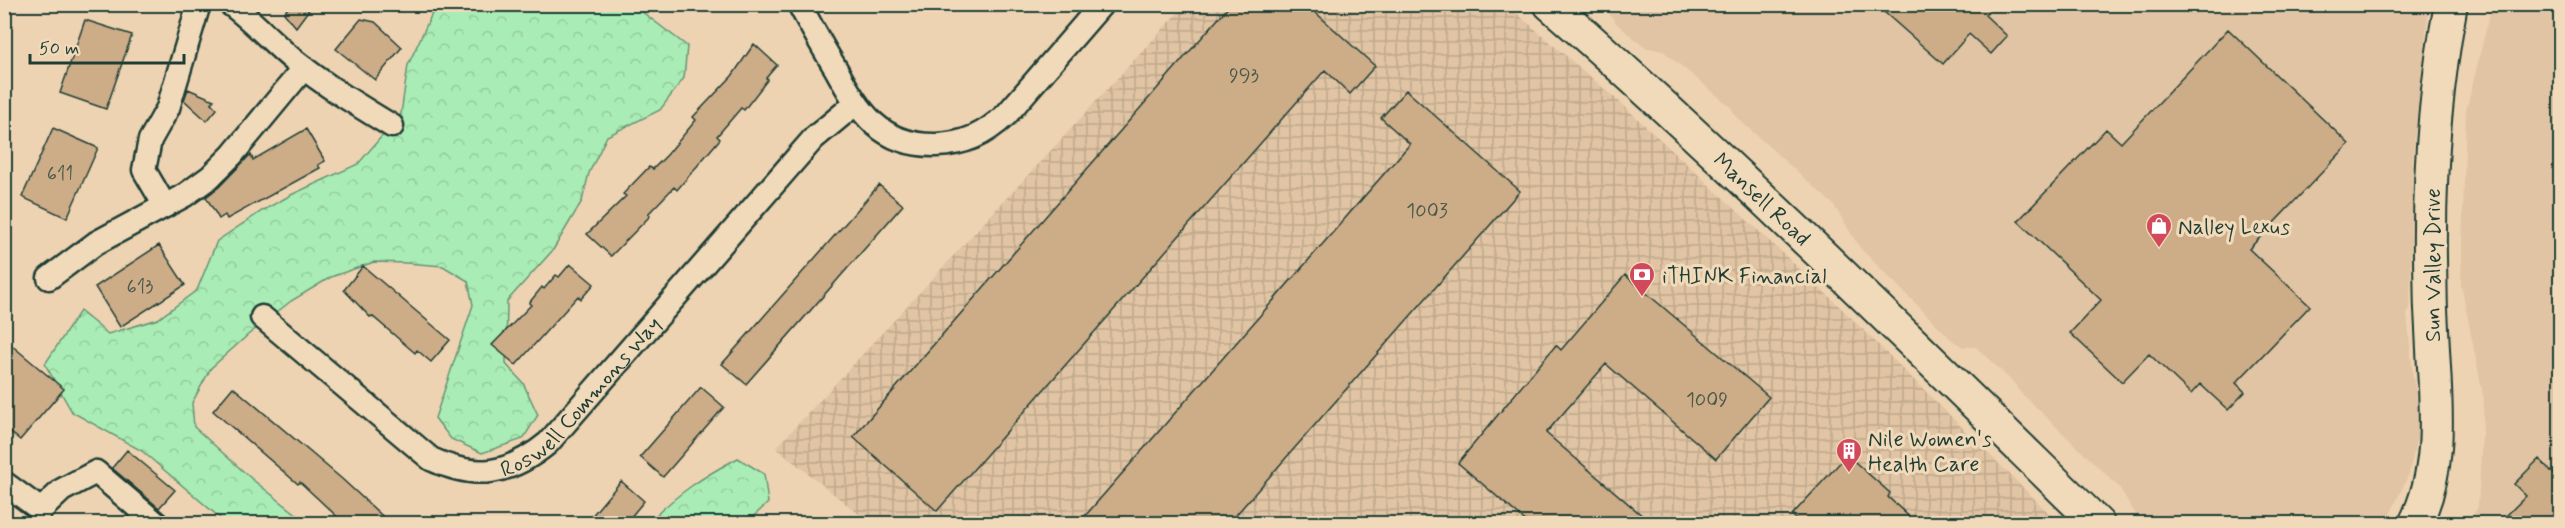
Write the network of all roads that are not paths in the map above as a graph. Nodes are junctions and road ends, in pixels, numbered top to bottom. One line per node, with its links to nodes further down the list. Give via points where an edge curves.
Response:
1 (199, 4): 10 (street, via 168,108 150,140 144,170)
2 (230, 4): 7 (street)
3 (799, 4): 8 (street)
4 (1102, 4): 8 (street, via 1006,115 974,139 945,145 899,140 868,120)
5 (1550, 4): 15 (main road, Mansell Road, via 1668,108 1844,274)
6 (2451, 4): 16 (main road, Sun Valley Drive, via 2438,86 2431,192 2435,456)
7 (304, 68): 9 (street); 10 (street, via 210,177)
8 (855, 104): 12 (street, Roswell Commons Way, via 814,138 548,443 511,467 472,472 451,469 431,459)
9 (392, 126)
10 (165, 206): 11 (street, via 96,243)
11 (49, 278)
12 (262, 317)
13 (4, 483): 14 (street, via 41,510 62,490 96,472)
14 (157, 524)
15 (2098, 524)
16 (2415, 524)

